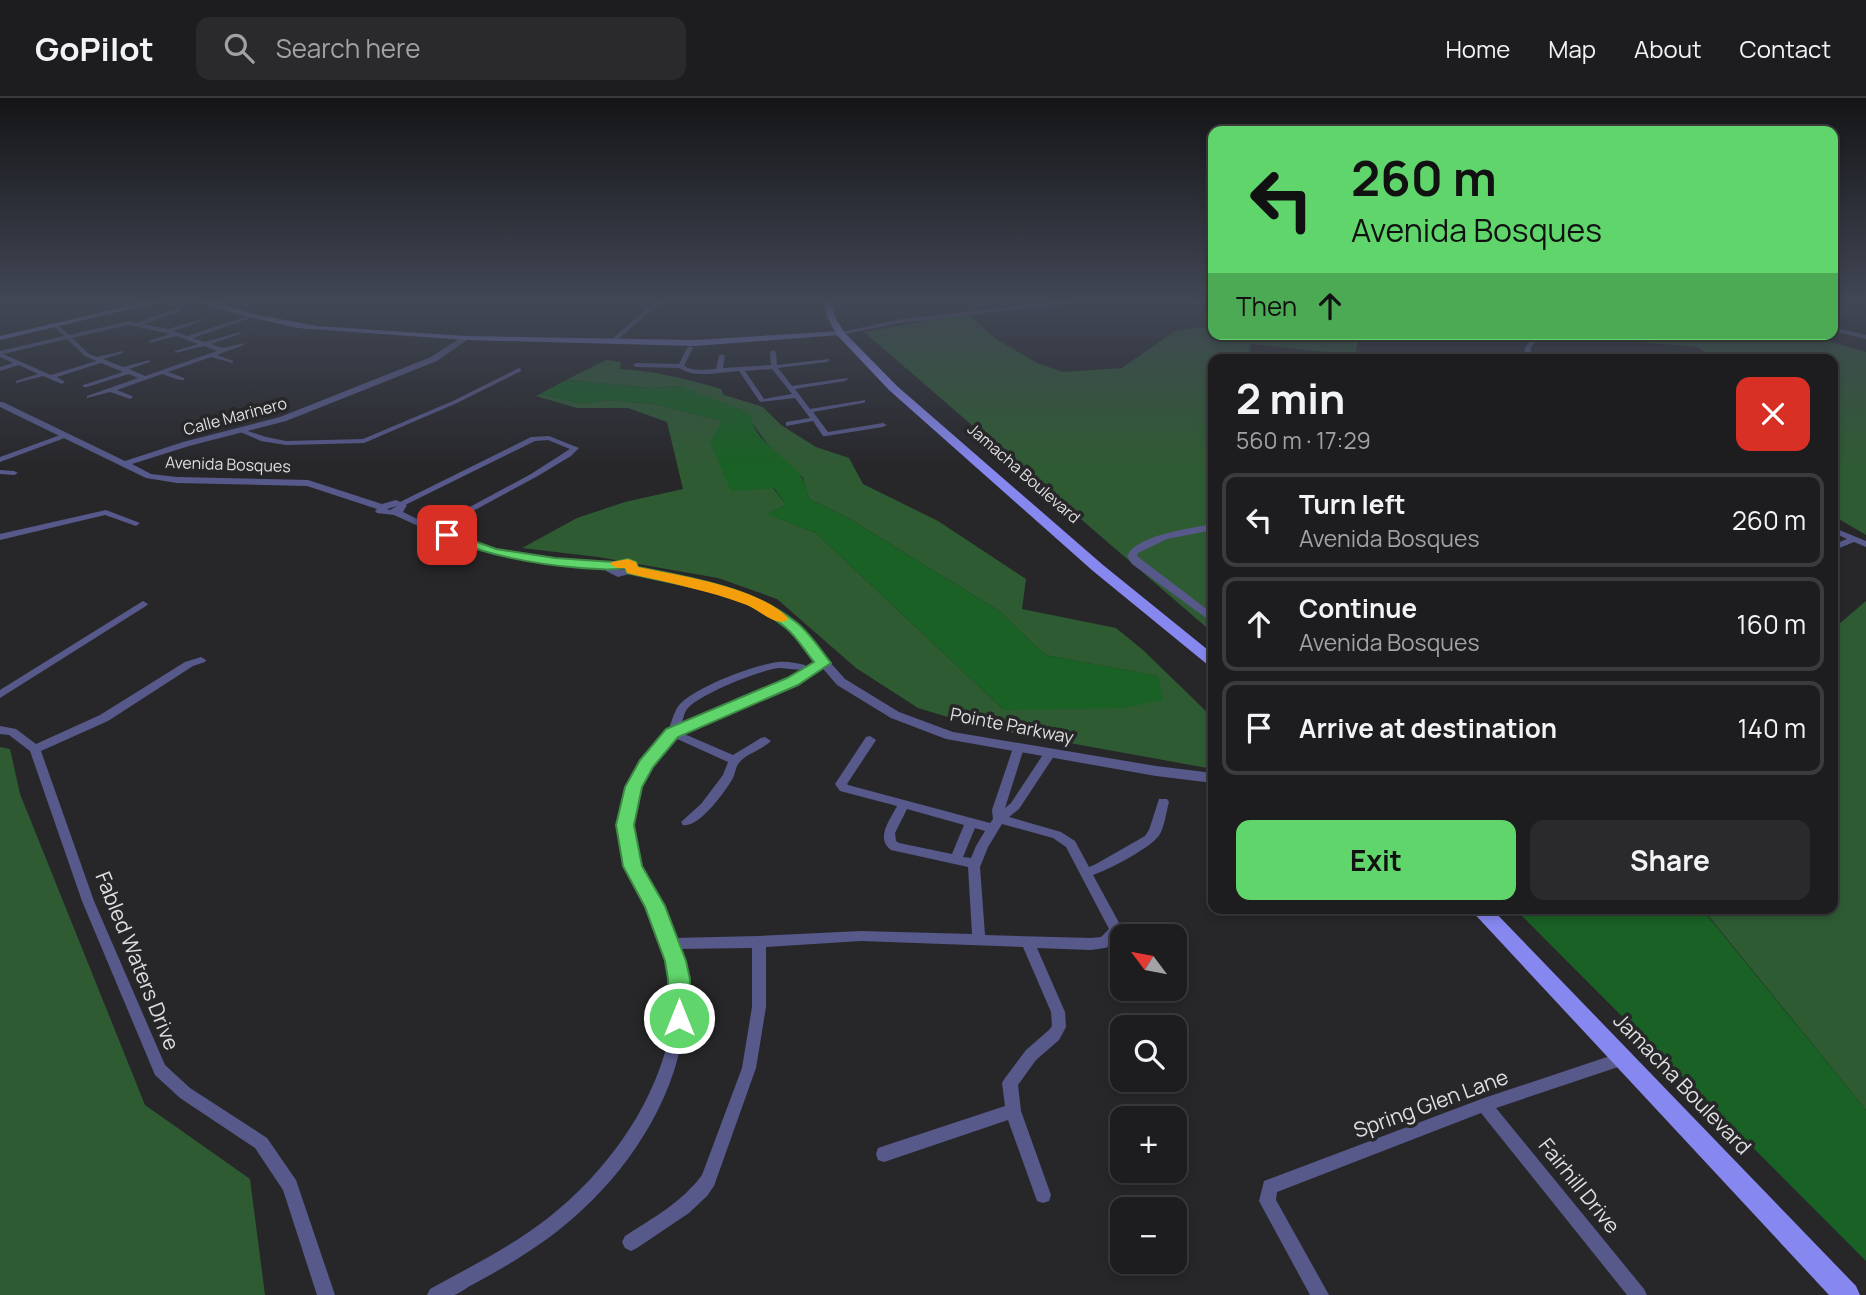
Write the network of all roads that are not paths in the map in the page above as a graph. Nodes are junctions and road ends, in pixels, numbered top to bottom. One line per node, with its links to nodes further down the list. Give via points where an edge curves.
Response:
1 (4, 356): 15 (street)
2 (90, 356): 11 (street)
3 (110, 356): 11 (street)
4 (210, 356): 24 (street)
5 (214, 356): 14 (street)
6 (437, 356): 43 (street, Calle Marinero, via 283,419)
7 (686, 356): 17 (street)
8 (722, 356): 23 (street)
9 (773, 356): 18 (street)
10 (862, 356): 60 (main road, Jamacha Boulevard, via 961,449)
11 (99, 360): 20 (street); 25 (street)
12 (827, 360): 18 (street)
13 (148, 361): 20 (street)
14 (231, 362)
15 (20, 363): 19 (street); 25 (street)
16 (636, 365): 17 (street)
17 (681, 366): 23 (street, via 696,372)
18 (774, 367): 22 (street); 32 (street)
19 (0, 369)
20 (126, 370): 26 (street); 31 (street)
21 (519, 370): 43 (street, via 364,441 286,443)
22 (741, 370): 23 (street); 34 (street, via 762,401)
23 (719, 371)
24 (163, 372): 26 (street); 27 (street)
25 (47, 375): 29 (street); 30 (street)
26 (145, 378): 33 (street)
27 (182, 379)
28 (845, 379): 32 (street)
29 (18, 382)
30 (62, 382)
31 (85, 386)
32 (790, 388): 34 (street)
33 (111, 390): 35 (street); 36 (street)
34 (795, 396): 39 (street)
35 (89, 397)
36 (130, 397)
37 (863, 401): 39 (street)
38 (2, 406): 44 (street, Avenida Bosques)
39 (808, 411): 40 (street)
40 (814, 419): 41 (street); 42 (street, via 826,434)
41 (789, 424)
42 (883, 425)
43 (242, 430): 46 (street, Calle Marinero)
44 (66, 436): 45 (street); 46 (street, Avenida Bosques)
45 (0, 460)
46 (124, 464): 49 (street, Avenida Bosques, via 149,476 177,480 308,483 382,507 382,513)
47 (0, 472): 48 (street)
48 (14, 473)
49 (398, 508): 52 (street); 52 (street, via 534,439 549,438 575,448 553,465)
50 (136, 523): 54 (street, via 106,512)
51 (1208, 528): 59 (street, via 1164,537 1132,556)
52 (433, 529): 62 (street, via 494,552 555,562 628,563 632,570 710,587 762,606 792,626)
53 (1838, 531): 55 (street)
54 (0, 537)
55 (1854, 539): 56 (street); 57 (street)
56 (1866, 544)
57 (1838, 546)
58 (143, 604): 63 (street)
59 (1208, 616)
60 (1208, 658)
61 (201, 660): 69 (street, via 104,718)
62 (823, 663): 65 (street, via 793,681); 65 (street, via 700,697 682,708); 68 (street, Pointe Parkway, via 841,682 895,715 951,736)
63 (0, 695)
64 (0, 730): 69 (street, via 12,732)
65 (672, 733): 71 (street); 87 (street, via 634,787 625,825 633,866)
66 (870, 740): 76 (street, via 842,786)
67 (765, 741): 71 (street)
68 (1018, 748): 70 (street, Pointe Parkway); 73 (street)
69 (35, 749): 94 (street, Fabled Waters Drive, via 88,901 160,1070 185,1093 261,1143 290,1186)
70 (1050, 753): 72 (street, Pointe Parkway); 74 (street)
71 (734, 760): 77 (street, via 705,807)
72 (1208, 777)
73 (1005, 787): 74 (street); 79 (street)
74 (1025, 791): 79 (street)
75 (1163, 802): 82 (street, via 1149,839)
76 (904, 804): 78 (street); 80 (street, via 889,833 890,843 895,848)
77 (687, 822)
78 (971, 822): 79 (street); 80 (street)
79 (996, 823): 81 (street); 82 (street, via 1064,838)
80 (956, 860): 81 (street)
81 (975, 864): 84 (street)
82 (1087, 872): 85 (street, via 1114,923 1112,937 1091,944)
83 (1485, 914): 88 (main road, Jamacha Boulevard)
84 (979, 940): 85 (street); 86 (street, via 861,936)
85 (1027, 941): 90 (street, via 1058,1012 1059,1027 1010,1083)
86 (759, 942): 87 (street); 93 (street, via 760,1007 749,1068 710,1175 694,1199)
87 (670, 944): 95 (street, via 679,979 676,1039 662,1083 638,1129 602,1176 556,1221)
88 (1622, 1059): 89 (street, Spring Glen Lane); 98 (main road, Jamacha Boulevard)
89 (1484, 1105): 96 (street, Spring Glen Lane, via 1270,1186 1267,1201); 97 (street, Fairhill Drive)
90 (1013, 1111): 91 (street); 92 (street)
91 (884, 1154)
92 (1043, 1195)
93 (631, 1242)
94 (326, 1295)
95 (436, 1295)
96 (1320, 1295)
97 (1639, 1295)
98 (1847, 1295)

